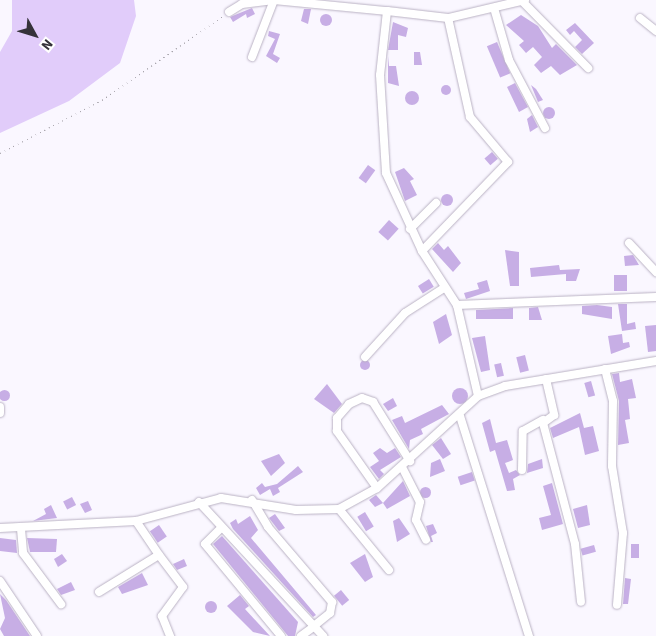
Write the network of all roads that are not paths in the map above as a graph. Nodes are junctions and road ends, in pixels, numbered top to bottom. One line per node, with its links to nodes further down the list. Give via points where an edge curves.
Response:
1 (274, 0): 4 (street); 5 (street, via 249,2); 9 (street)
2 (524, 1): 3 (street); 10 (street)
3 (494, 8): 6 (street); 11 (street, via 509,60)
4 (387, 11): 6 (street); 13 (street, via 380,75 383,158)
5 (229, 12)
6 (448, 18): 15 (street, via 470,117 508,162)
7 (640, 18): 8 (street)
8 (656, 31)
9 (252, 57)
10 (588, 68)
11 (546, 128)
12 (436, 203): 13 (street)
13 (410, 229): 15 (street)
14 (629, 243): 16 (street)
15 (422, 251): 17 (street)
16 (656, 272)
17 (444, 288): 19 (street); 20 (street, via 405,313)
18 (656, 297): 19 (street)
19 (457, 305): 24 (street)
20 (365, 357)
21 (656, 361): 22 (street)
22 (605, 369): 23 (street); 47 (street, via 613,401 612,466 623,533)
23 (546, 379): 24 (street); 28 (street, via 554,415)
24 (478, 396): 27 (street)
25 (0, 406): 26 (street)
26 (0, 412)
27 (460, 416): 29 (street); 54 (street)
28 (543, 420): 31 (street, via 523,431); 45 (street, via 575,544)
29 (410, 461): 30 (street); 32 (street, via 373,402 362,398 350,404 337,418 337,431)
30 (402, 467): 32 (street); 40 (street, via 420,502 416,519)
31 (522, 470)
32 (377, 488): 35 (street)
33 (252, 500): 34 (street); 35 (street, via 296,510); 48 (street, via 268,527 332,602 330,613)
34 (199, 502): 36 (street); 39 (street)
35 (339, 509): 42 (street)
36 (136, 521): 38 (street); 41 (street)
37 (0, 528): 38 (street)
38 (21, 529): 46 (street, via 23,553)
39 (220, 529): 48 (street, via 228,529); 51 (street, via 205,544)
40 (426, 540)
41 (159, 555): 44 (street); 50 (street, via 183,588 162,616)
42 (389, 570)
43 (0, 581): 49 (street)
44 (99, 592)
45 (581, 602)
46 (61, 604)
47 (617, 605)
48 (313, 626): 52 (street); 53 (street)
49 (37, 636)
50 (170, 636)
51 (281, 636)
52 (301, 636)
53 (323, 636)
54 (529, 636)

